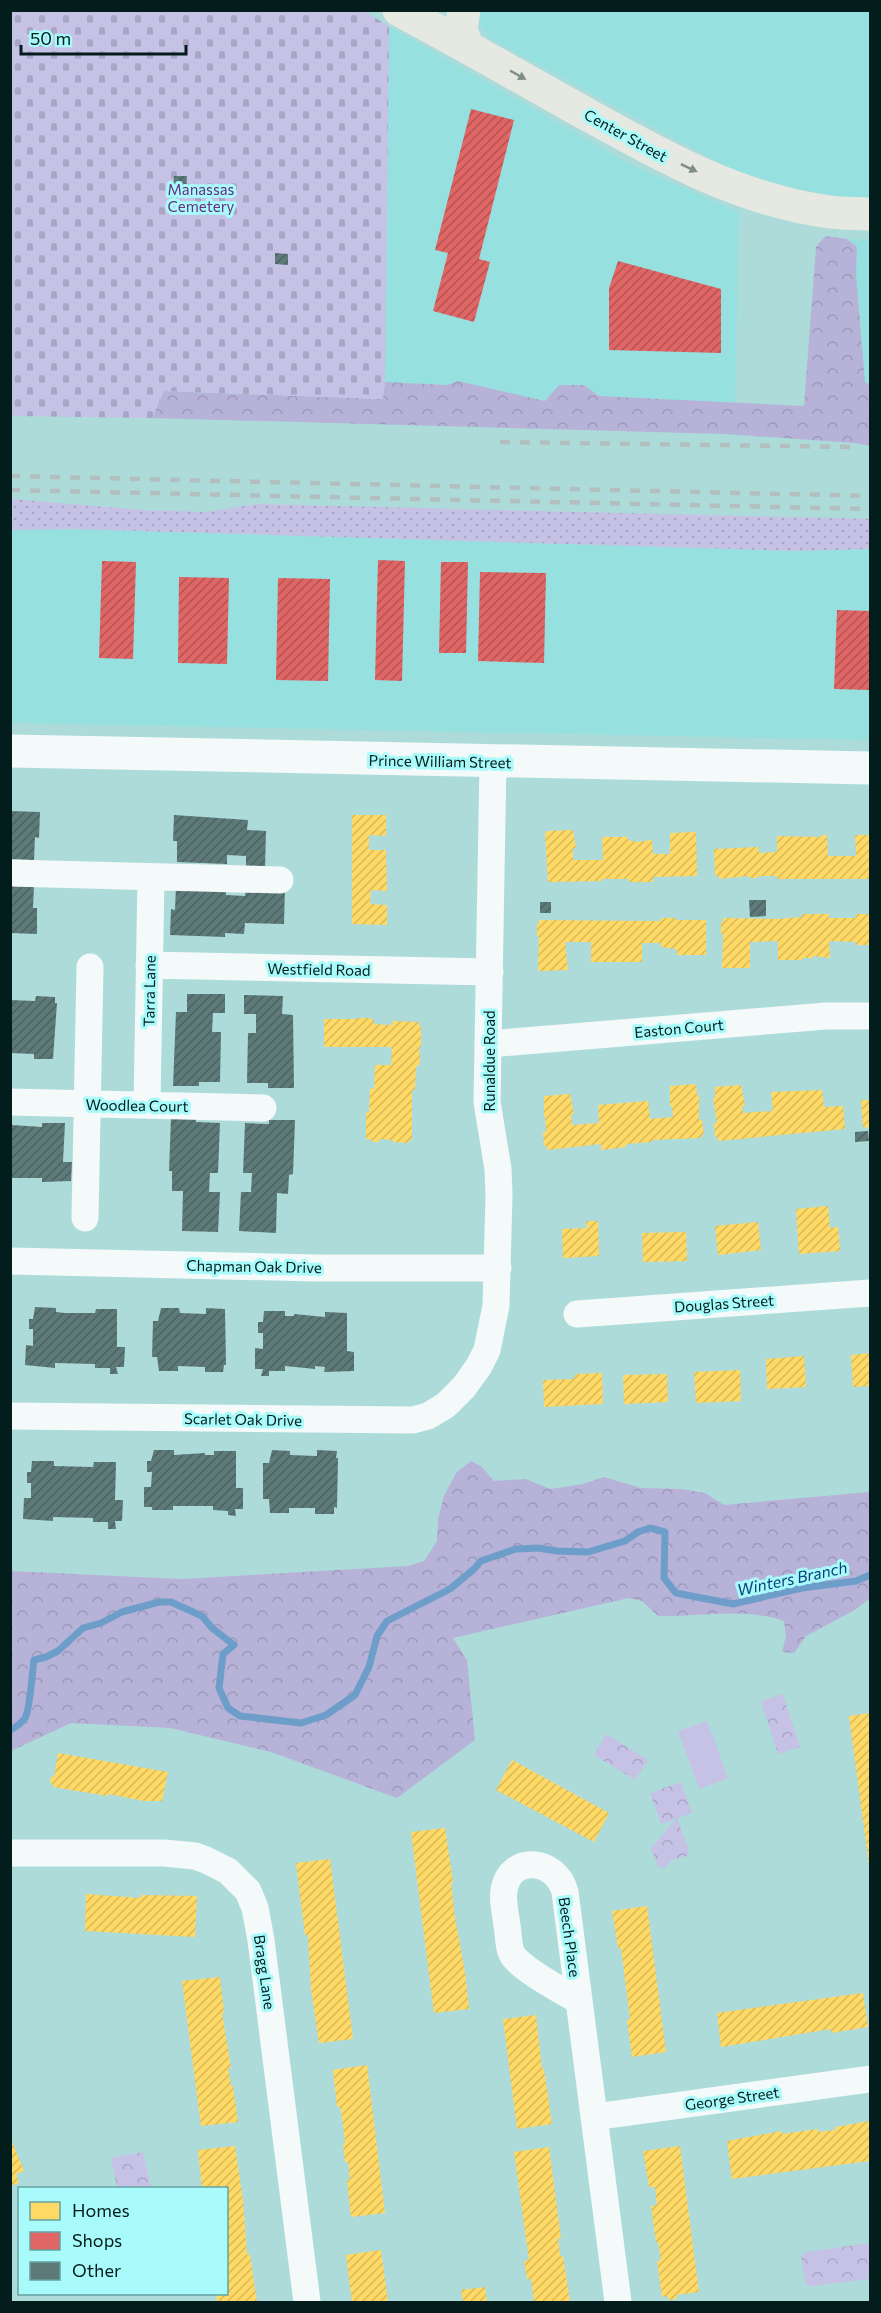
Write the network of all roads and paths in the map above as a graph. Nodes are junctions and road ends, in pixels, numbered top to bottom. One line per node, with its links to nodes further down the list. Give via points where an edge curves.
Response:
1 (399, 10): 3 (highway, Center Street)
2 (464, 10): 3 (highway, via 461,30)
3 (467, 46): 4 (highway, Center Street, one-way to 4, via 659,154 706,176 796,206)
4 (870, 214)
5 (10, 751): 6 (street, Prince William Street)
6 (493, 762): 7 (street, Prince William Street); 13 (street, Runaldue Road)
7 (870, 768)
8 (10, 873): 9 (street)
9 (151, 876): 10 (street); 11 (street, Tarra Lane)
10 (280, 880)
11 (149, 965): 13 (street, Westfield Road); 18 (street, Tarra Lane)
12 (90, 967): 17 (street)
13 (489, 972): 15 (street, Runaldue Road)
14 (870, 1016): 15 (street, Easton Court, via 825,1016)
15 (488, 1044): 22 (street, Runaldue Road, via 487,1102 498,1169)
16 (10, 1102): 17 (street, Woodlea Court)
17 (87, 1104): 18 (street, Woodlea Court); 20 (street)
18 (147, 1105): 19 (street, Woodlea Court)
19 (263, 1108)
20 (85, 1218)
21 (10, 1261): 22 (street, Chapman Oak Drive)
22 (498, 1268): 25 (street, Runaldue Road, via 492,1331 479,1366)
23 (870, 1293): 24 (street, Douglas Street)
24 (577, 1314)
25 (464, 1387): 26 (street, Scarlet Oak Drive, via 446,1405 412,1420)
26 (10, 1416)
27 (10, 1853): 31 (street, Bragg Lane, via 195,1856 228,1870 248,1891 261,1940)
28 (579, 2001): 28 (street, Beech Place, via 521,1964 512,1953 504,1890 512,1874 527,1865 552,1870 562,1883); 30 (street, Beech Place)
29 (870, 2079): 30 (street, George Street)
30 (594, 2117): 32 (street, Beech Place)
31 (307, 2302)
32 (618, 2302)

